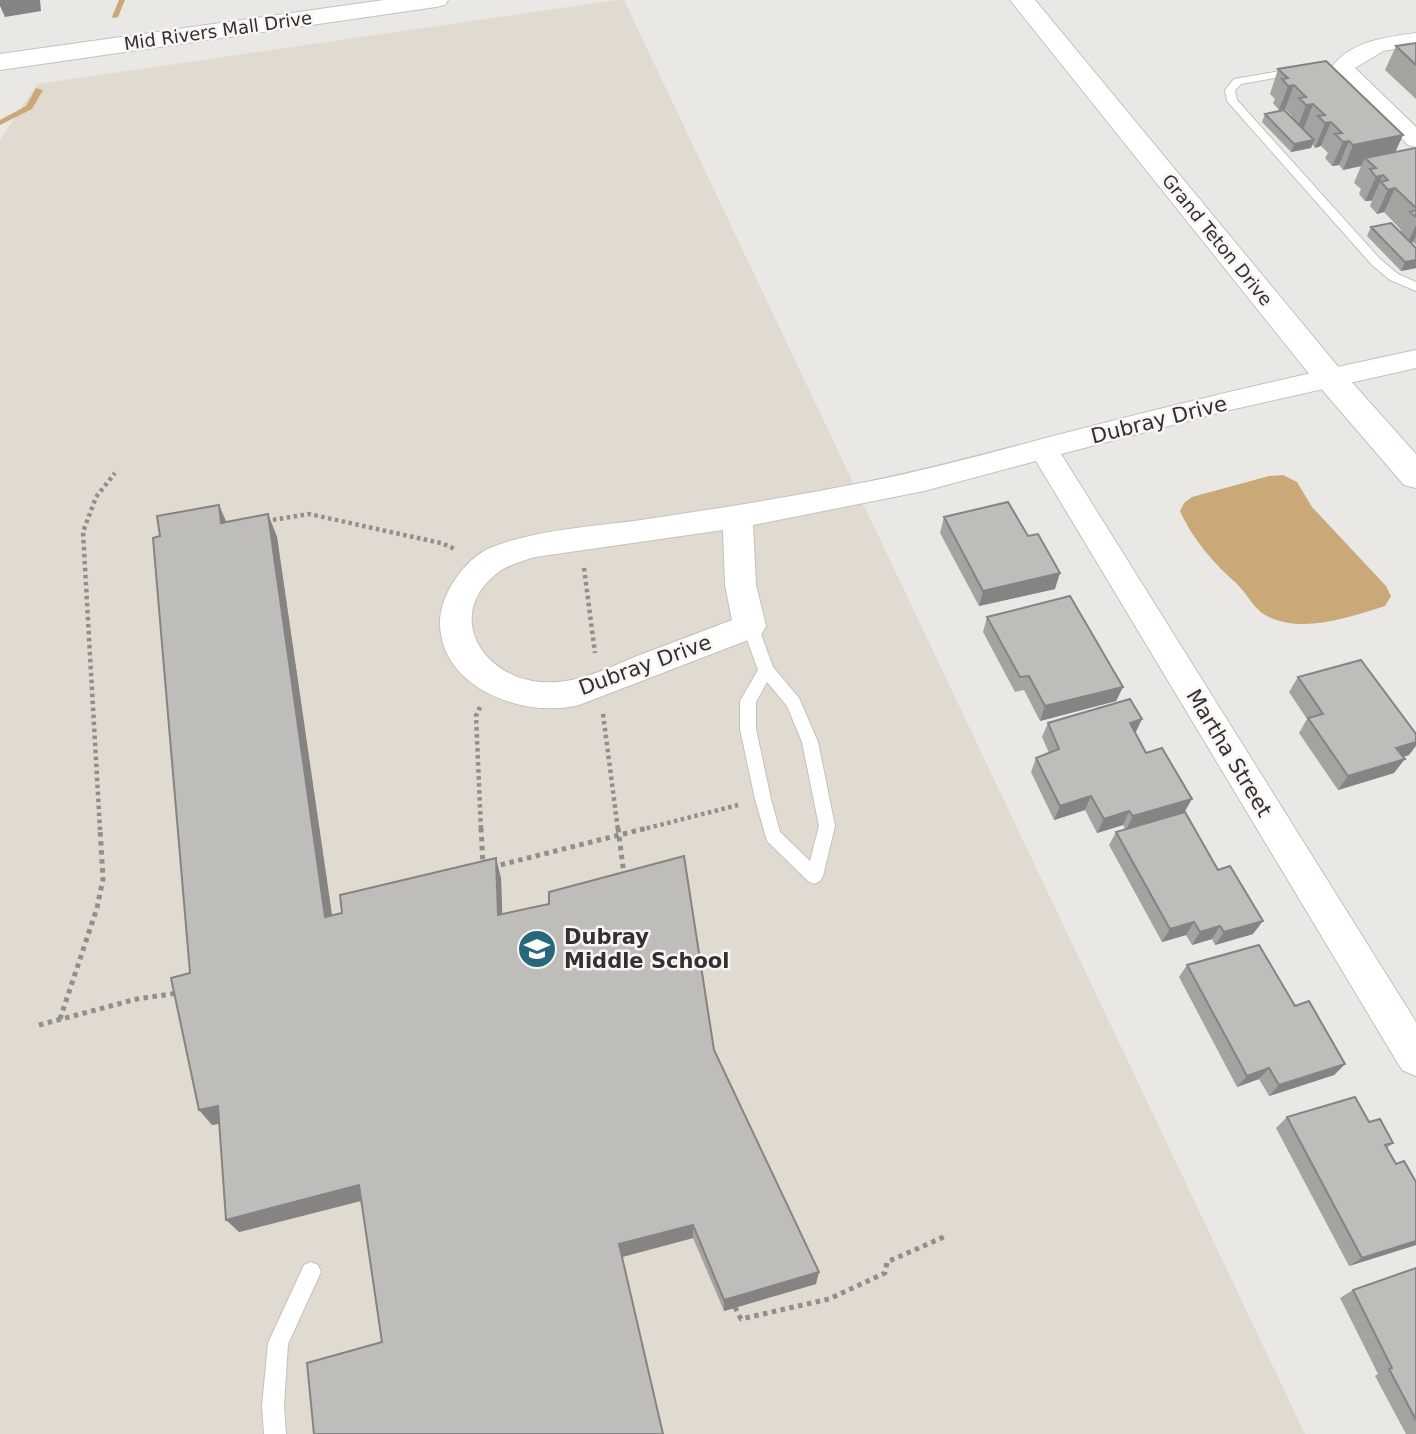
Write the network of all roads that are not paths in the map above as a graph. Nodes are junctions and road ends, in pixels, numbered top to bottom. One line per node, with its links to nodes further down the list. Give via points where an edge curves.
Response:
1 (436, 0): 3 (street, Mid Rivers Mall Drive)
2 (1022, 0): 10 (street, Grand Teton Drive)
3 (362, 5): 5 (street, Mid Rivers Mall Drive)
4 (1416, 38): 6 (street, via 1373,46)
5 (0, 62)
6 (1328, 68): 7 (street); 8 (lane, via 1238,82 1230,90 1232,101 1376,262 1394,277)
7 (1416, 140)
8 (1416, 286)
9 (1416, 359): 10 (street, Dubray Drive)
10 (1329, 377): 11 (street, Dubray Drive); 12 (street, Grand Teton Drive)
11 (1043, 448): 13 (street, Dubray Drive, via 981,468); 16 (street, Martha Street)
12 (1416, 476)
13 (738, 516): 14 (street, via 738,575); 14 (street, Dubray Drive, via 535,546 488,563 470,582 458,605 456,629 466,655 492,681 513,691 560,696 600,685)
14 (750, 626): 15 (lane)
15 (766, 670): 15 (lane, via 748,701 748,729 763,799 773,836 814,876 827,826 810,742 793,702)
16 (1416, 1057)
17 (311, 1272): 18 (lane, via 278,1343 272,1406)
18 (275, 1434)

